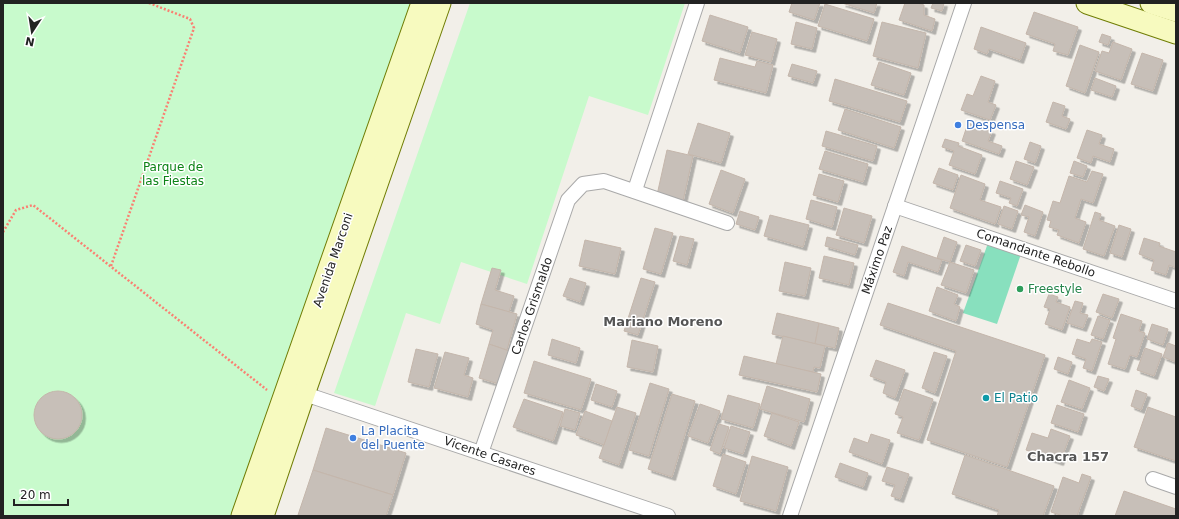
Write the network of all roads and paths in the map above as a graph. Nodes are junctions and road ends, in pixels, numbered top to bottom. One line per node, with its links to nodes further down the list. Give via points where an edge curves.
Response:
1 (149, 3): 14 (path, via 190,19 194,28)
2 (422, 3): 16 (main road, Avenida Marconi)
3 (440, 3): 16 (main road, Avenida Marconi)
4 (697, 3): 10 (street)
5 (964, 3): 11 (street, Máximo Paz)
6 (1087, 3): 9 (main road)
7 (1151, 3): 8 (main road)
8 (1176, 11)
9 (1176, 33)
10 (635, 190): 12 (street); 17 (street, Carlos Grismaldo, via 604,181 583,184 568,200)
11 (895, 206): 15 (street, Comandante Rebollo); 23 (street, Máximo Paz)
12 (728, 223)
13 (3, 232): 14 (path, via 16,210 33,205)
14 (111, 266): 16 (path, via 268,391)
15 (1176, 301)
16 (292, 393): 17 (street, Vicente Casares); 20 (main road, Avenida Marconi); 21 (main road, Avenida Marconi)
17 (481, 452): 22 (street, Vicente Casares)
18 (1153, 479): 19 (street)
19 (1176, 487)
20 (242, 516)
21 (263, 516)
22 (668, 516)
23 (790, 516)

